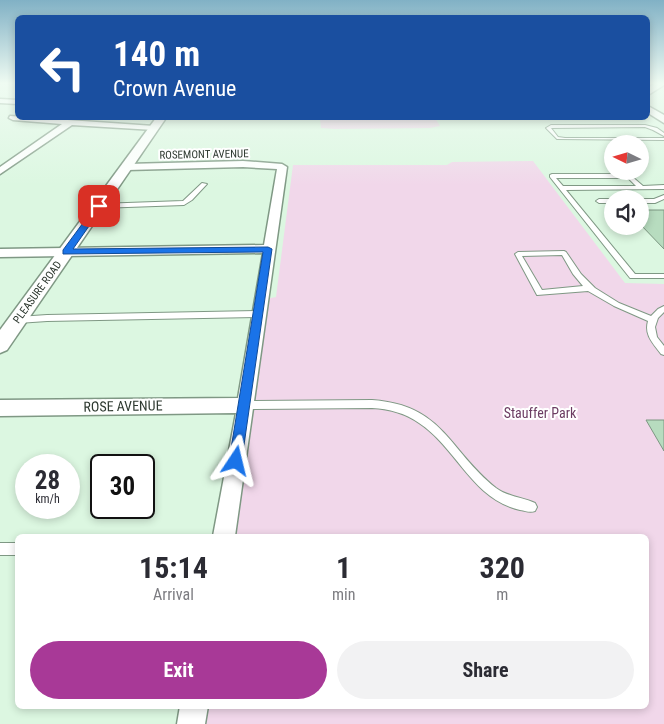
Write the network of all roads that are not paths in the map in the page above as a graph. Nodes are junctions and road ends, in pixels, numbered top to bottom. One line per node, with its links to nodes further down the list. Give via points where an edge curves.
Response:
1 (31, 120): 2 (street)
2 (70, 122): 3 (street); 7 (street)
3 (158, 123): 6 (street, PLEASURE ROAD)
4 (664, 135): 5 (lane, via 645,126 548,128 557,138 565,139)
5 (664, 139)
6 (127, 167): 17 (street, PLEASURE ROAD); 18 (street, ROSEMONT AVENUE, via 242,164 282,167)
7 (0, 171)
8 (204, 184): 17 (lane, via 197,188 193,198 184,203)
9 (641, 187): 10 (lane); 11 (lane); 11 (lane, via 629,176 552,176)
10 (661, 187): 12 (lane)
11 (562, 188): 21 (lane, via 633,276)
12 (664, 192)
13 (664, 196): 16 (lane)
14 (599, 201): 15 (lane)
15 (604, 201)
16 (649, 201)
17 (99, 206): 19 (street, PLEASURE ROAD)
18 (268, 249): 19 (street); 24 (street)
19 (66, 252): 20 (street); 25 (street, PLEASURE ROAD)
20 (0, 253)
21 (664, 276)
22 (590, 288): 22 (lane, via 564,254 518,254 540,293); 26 (lane)
23 (664, 309): 26 (lane, via 654,315)
24 (259, 314): 25 (lane); 29 (street)
25 (18, 320): 27 (street, PLEASURE ROAD)
26 (653, 320): 28 (lane, via 652,335)
27 (0, 345)
28 (664, 352)
29 (246, 405): 30 (street, ROSE AVENUE); 31 (lane, via 381,404 406,410 433,425 485,486 502,500); 32 (street)
30 (0, 408)
31 (531, 507)
32 (224, 534)
33 (15, 549): 34 (lane)
34 (0, 550)
35 (194, 709): 36 (street)
36 (191, 724)

